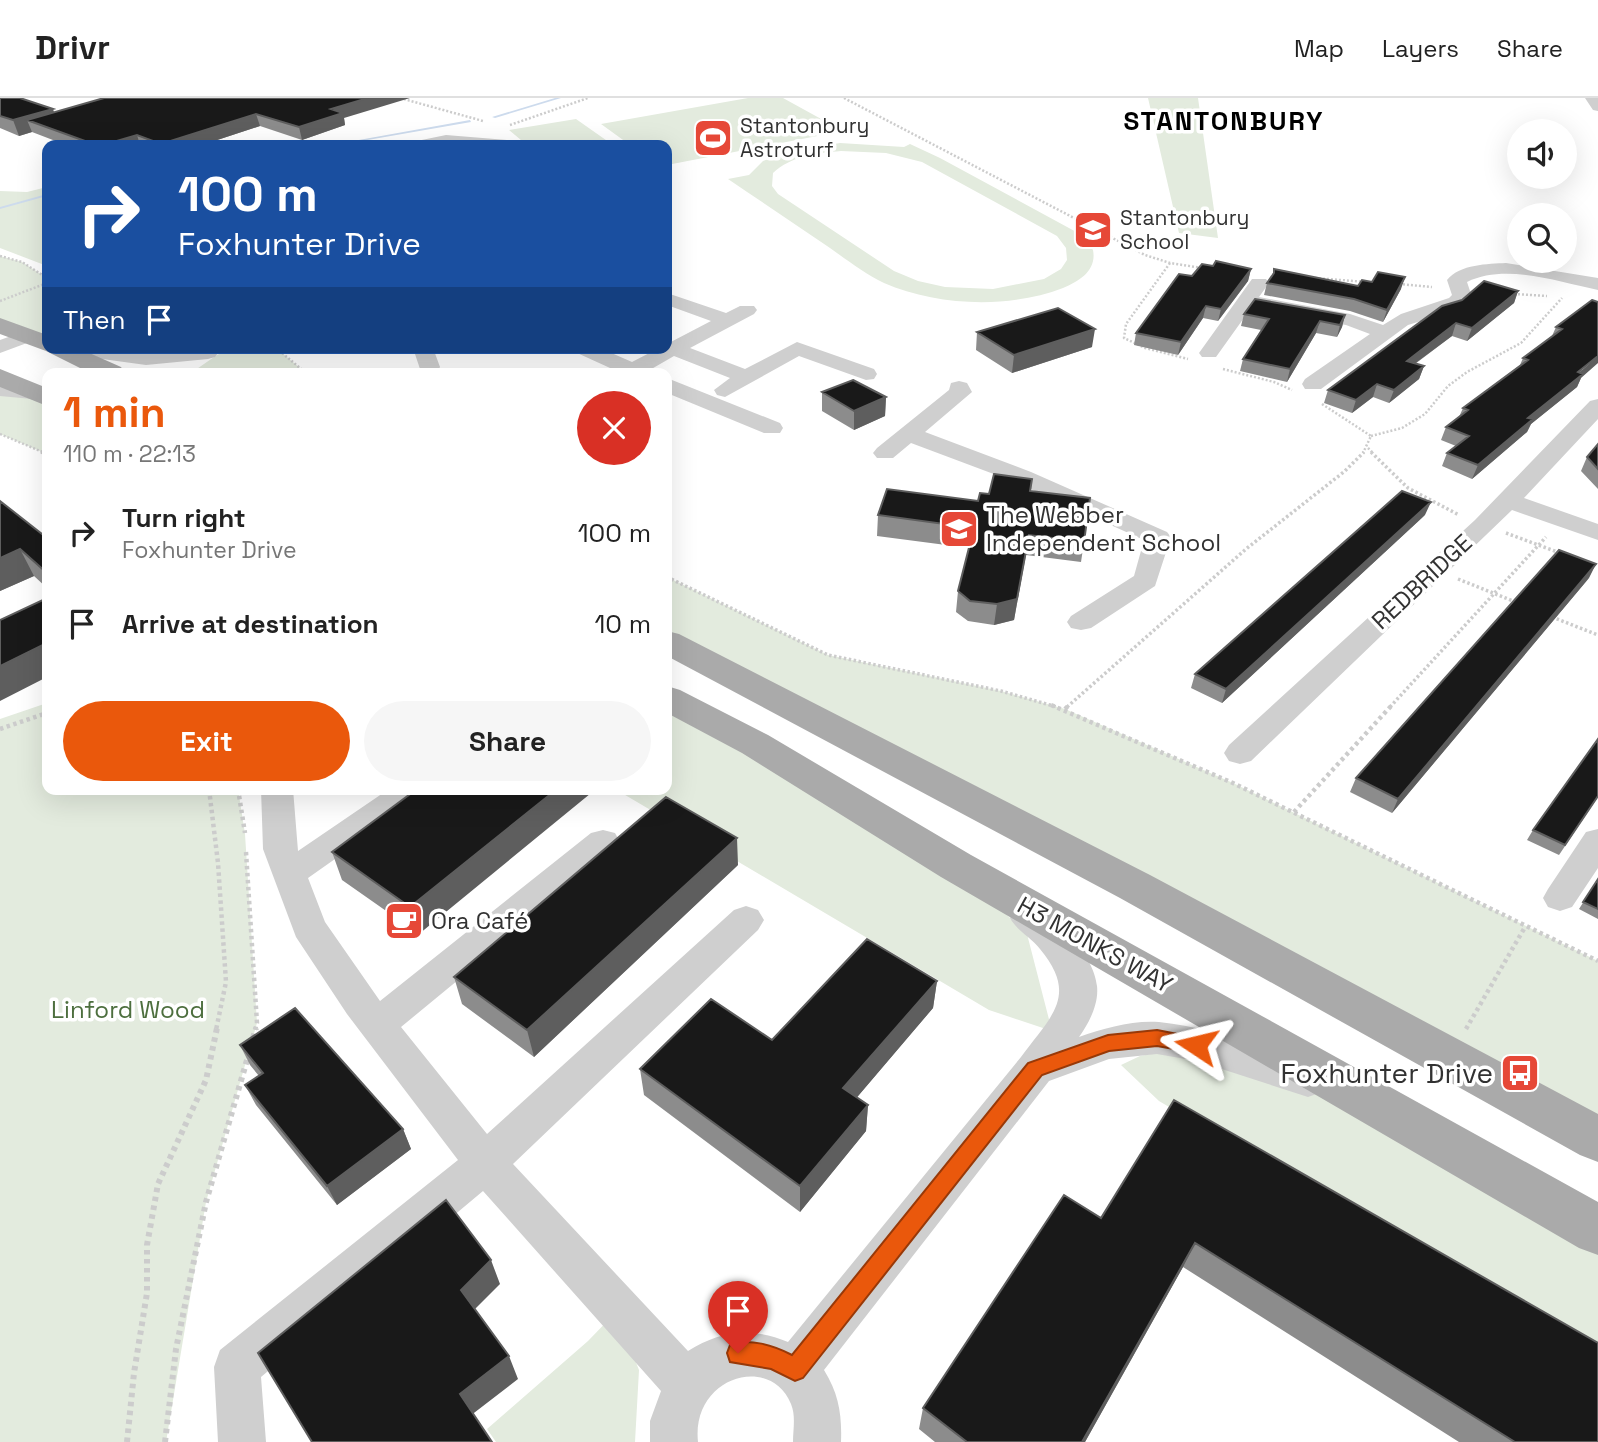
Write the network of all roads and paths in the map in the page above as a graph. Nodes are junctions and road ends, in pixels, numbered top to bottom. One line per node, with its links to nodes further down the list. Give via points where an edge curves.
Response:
1 (400, 98): 6 (path)
2 (588, 98): 6 (path)
3 (844, 98): 10 (path)
4 (1592, 98): 5 (street)
5 (1598, 107)
6 (500, 128): 8 (path)
7 (446, 140): 8 (street)
8 (467, 140)
9 (0, 256): 12 (path, via 22,262)
10 (1170, 263): 11 (path); 36 (path, via 1126,324 1124,338 1145,348)
11 (1208, 270)
12 (42, 275)
13 (1305, 277): 15 (path)
14 (1260, 282): 21 (street)
15 (1375, 282)
16 (1389, 284): 19 (path)
17 (1598, 284): 19 (street, via 1493,269 1469,272 1457,280)
18 (42, 286): 22 (path)
19 (1458, 289): 25 (street, via 1462,297 1455,303 1415,314); 59 (path, via 1562,298 1521,343 1467,372 1424,414 1402,428)
20 (672, 301): 24 (street)
21 (1247, 301): 25 (street, via 1350,320); 36 (street, via 1230,338)
22 (0, 307): 26 (main road)
23 (747, 310): 24 (street)
24 (727, 320): 28 (street)
25 (1384, 332): 42 (street)
26 (38, 340): 27 (street)
27 (0, 347)
28 (674, 349): 45 (street)
29 (69, 354): 37 (main road)
30 (110, 354): 31 (street, via 146,359)
31 (188, 354)
32 (207, 354): 38 (street)
33 (283, 354): 39 (path)
34 (596, 354): 40 (street)
35 (665, 354): 41 (street)
36 (1209, 361): 51 (path)
37 (101, 368)
38 (175, 368)
39 (300, 368)
40 (629, 368)
41 (641, 368)
42 (1336, 368): 46 (street); 51 (street)
43 (866, 374): 45 (street, via 797,348)
44 (0, 377): 53 (main road)
45 (746, 377): 50 (street)
46 (1361, 377)
47 (672, 387): 52 (street)
48 (959, 388): 57 (street, via 961,392)
49 (0, 389): 53 (street)
50 (725, 390)
51 (1308, 392): 59 (path)
52 (689, 394): 54 (street); 56 (street)
53 (40, 395)
54 (672, 404)
55 (1598, 406): 62 (street, REDBRIDGE)
56 (772, 428)
57 (908, 433): 61 (street); 70 (street, via 1023,477 1158,537 1146,580)
58 (0, 434): 60 (path)
59 (1371, 436): 74 (path, via 1368,448 1352,465 1281,519)
60 (42, 452)
61 (885, 453)
62 (1506, 500): 63 (street); 65 (street, REDBRIDGE)
63 (1563, 519): 64 (street); 67 (path)
64 (1598, 533)
65 (1434, 570): 67 (path); 77 (street, REDBRIDGE)
66 (672, 579): 74 (path, via 828,654)
67 (1493, 593): 68 (path); 82 (path)
68 (1528, 607)
69 (1551, 616): 71 (path)
70 (1081, 622)
71 (1598, 635)
72 (672, 645): 94 (main road, via 1248,947)
73 (672, 701): 85 (main road, H3 MONKS WAY, via 755,744)
74 (1065, 709): 82 (path)
75 (42, 715): 76 (path)
76 (0, 729)
77 (1240, 753)
78 (210, 795): 100 (path, via 226,982 206,1080 158,1184 147,1245 147,1293)
79 (239, 795): 101 (path, via 257,1023 206,1202 176,1349)
80 (277, 795): 86 (street, via 280,849)
81 (403, 795): 86 (street)
82 (1294, 812): 89 (path)
83 (1598, 841): 87 (street)
84 (603, 842): 91 (street)
85 (956, 866): 93 (street, via 1051,936 1072,964 1079,987 1074,1014); 95 (main road, H3 MONKS WAY)
86 (289, 874): 91 (street, via 309,927)
87 (1560, 898)
88 (746, 920): 96 (street)
89 (1525, 927): 90 (path); 92 (path, via 1465,1031)
90 (1598, 961)
91 (377, 1025): 96 (street)
92 (1478, 1037)
93 (1035, 1069): 95 (street, via 1108,1043 1157,1038 1196,1045 1302,1078); 98 (street)
94 (1598, 1139)
95 (1450, 1144): 97 (main road, H3 MONKS WAY)
96 (485, 1163): 99 (street); 102 (street, via 237,1367)
97 (1598, 1230)
98 (795, 1370): 99 (street, via 774,1358 738,1353 706,1366); 104 (street, via 818,1413)
99 (688, 1386): 103 (street, via 671,1422)
100 (127, 1442)
101 (165, 1442)
102 (242, 1442)
103 (674, 1442)
104 (817, 1442)

